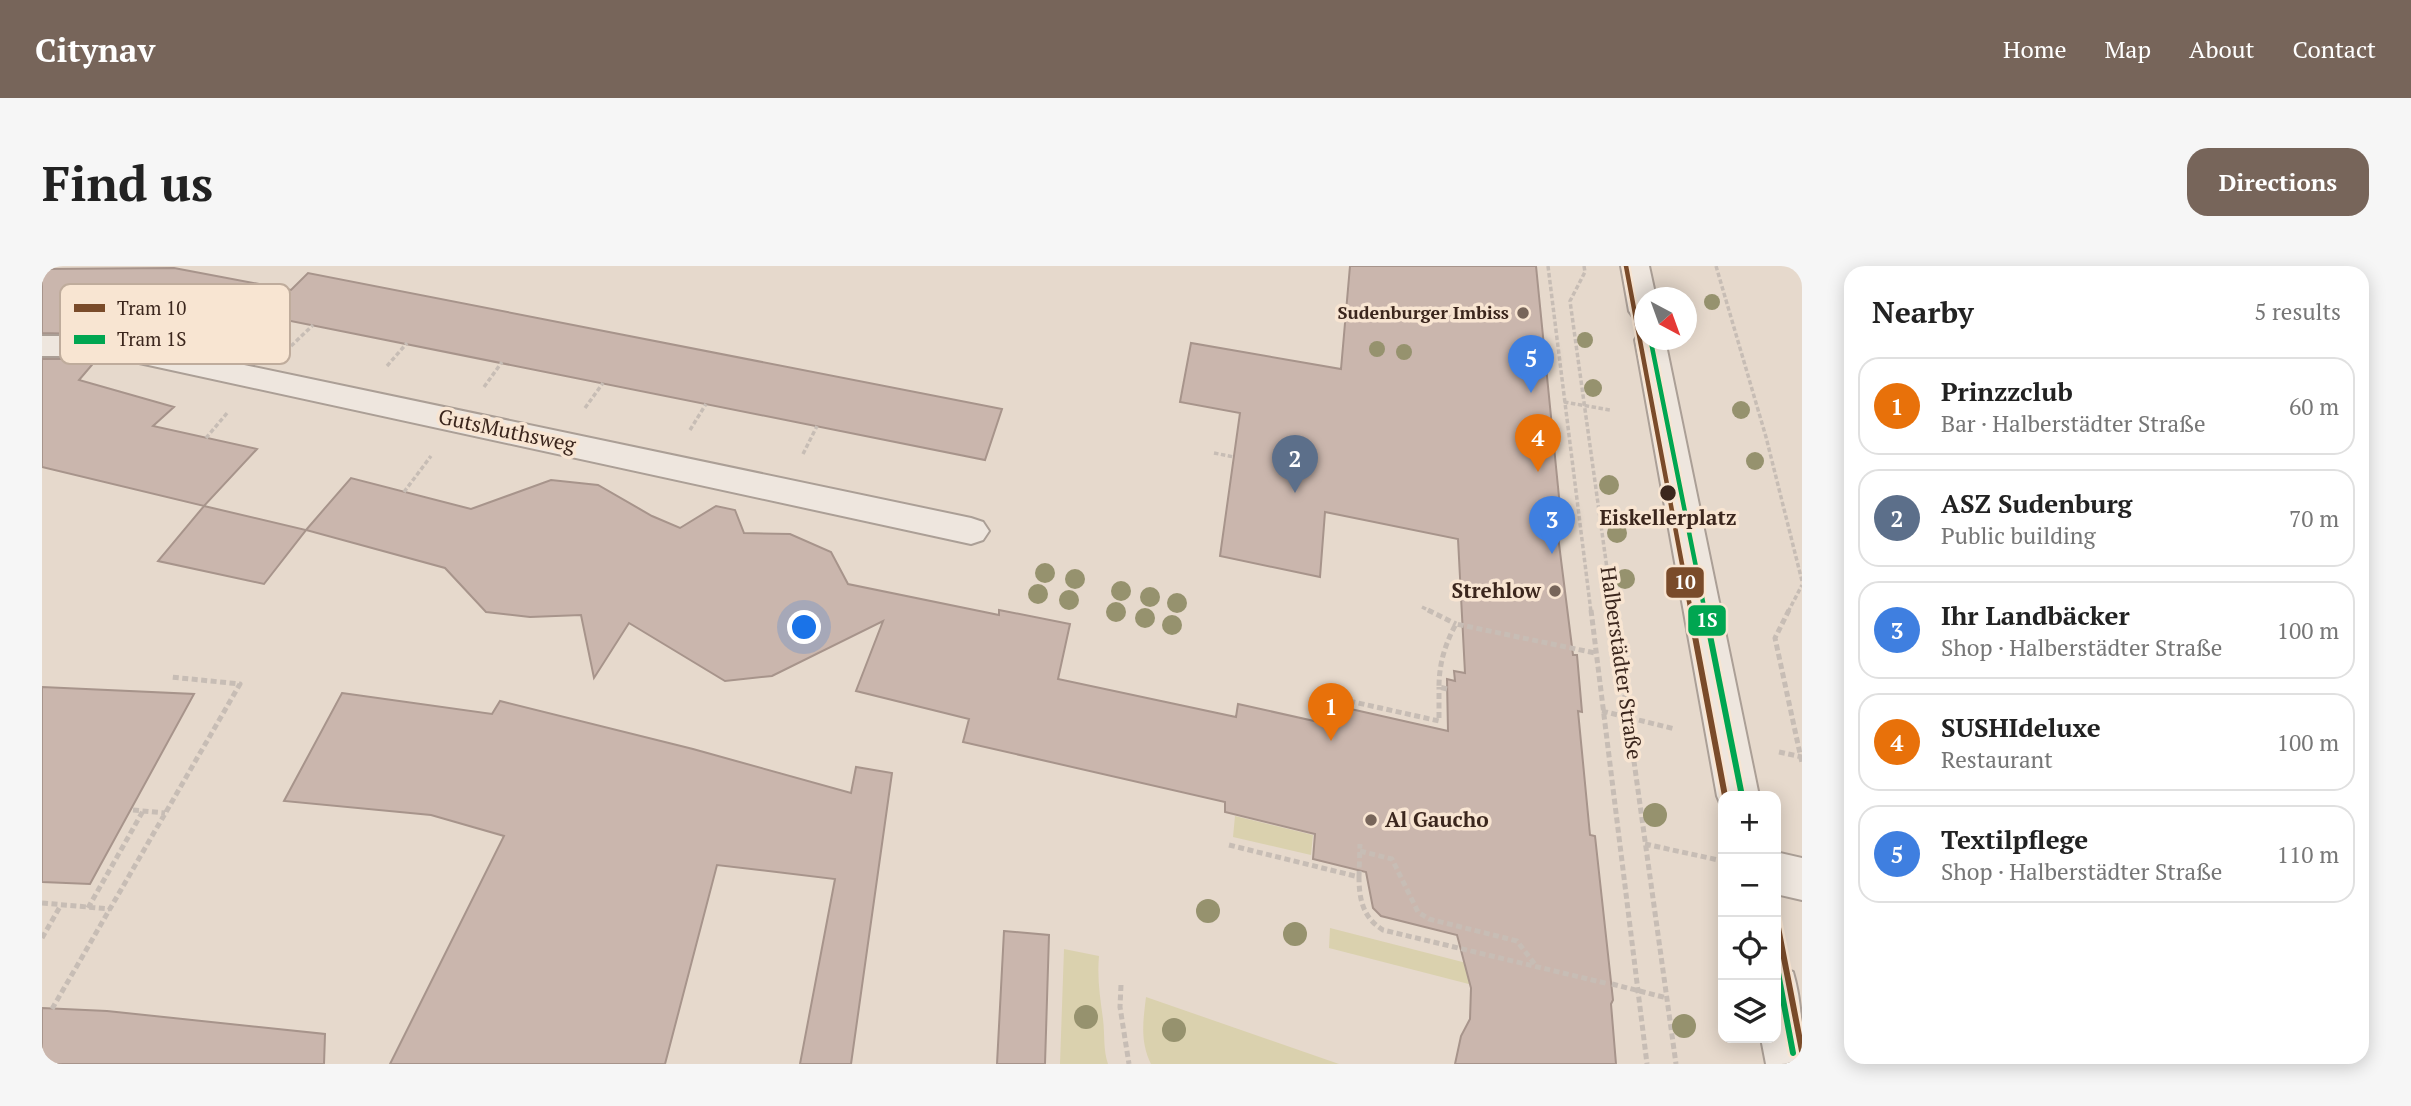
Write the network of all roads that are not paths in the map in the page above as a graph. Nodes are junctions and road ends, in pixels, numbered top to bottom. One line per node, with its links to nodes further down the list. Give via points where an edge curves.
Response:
1 (1635, 266): 2 (street)
2 (1639, 287)
3 (42, 346): 4 (street, GutsMuthsweg)
4 (60, 346)
5 (1652, 350): 8 (street)
6 (191, 364): 7 (street, GutsMuthsweg)
7 (971, 531)
8 (1737, 791)
9 (1781, 874): 10 (street)
10 (1802, 879)
11 (1781, 1016): 12 (street)
12 (1790, 1064)

